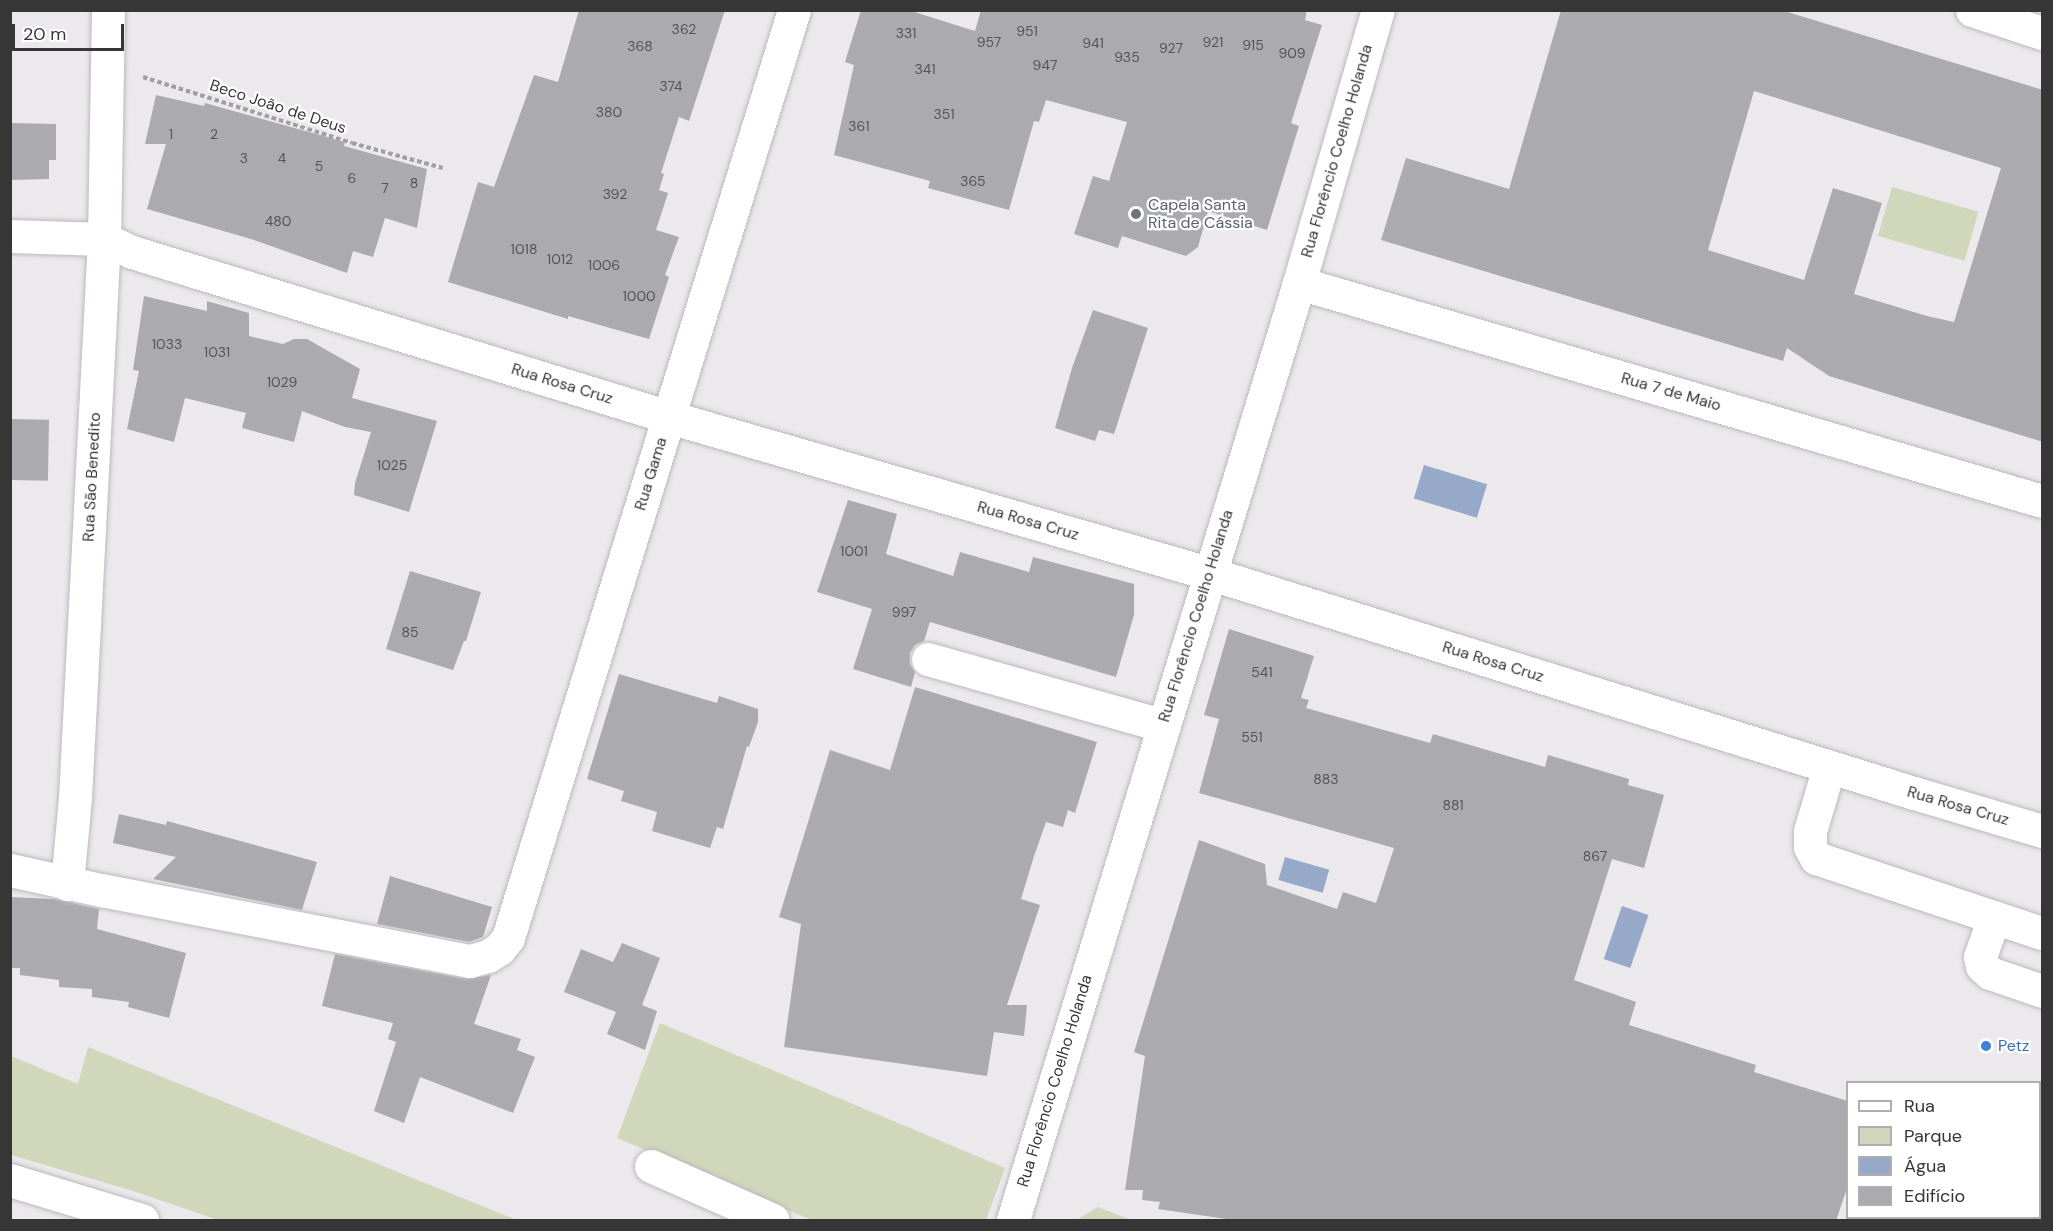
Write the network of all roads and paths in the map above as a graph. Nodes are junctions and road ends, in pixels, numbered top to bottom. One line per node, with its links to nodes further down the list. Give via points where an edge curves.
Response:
1 (108, 10): 6 (street, Rua São Benedito)
2 (794, 10): 11 (street, Rua Gama)
3 (1378, 10): 10 (street, Rua Florêncio Coelho Holanda)
4 (1972, 10): 5 (street)
5 (2043, 33)
6 (106, 66): 7 (path, Beco João de Deus); 9 (street, Rua São Benedito)
7 (443, 168)
8 (10, 236): 9 (street, Rua Rosa Cruz)
9 (104, 239): 11 (street, Rua Rosa Cruz, via 144,256); 19 (street, Rua São Benedito, via 75,798)
10 (1299, 283): 12 (street, Rua 7 de Maio); 13 (street, Rua Florêncio Coelho Holanda)
11 (669, 417): 13 (street, Rua Rosa Cruz); 19 (street, Rua Gama, via 508,938 499,949 470,961)
12 (2043, 501)
13 (1208, 573): 15 (street, Rua Florêncio Coelho Holanda); 16 (street, Rua Rosa Cruz)
14 (928, 659): 15 (street)
15 (1162, 726): 27 (street, Rua Florêncio Coelho Holanda)
16 (1829, 767): 17 (street, Rua Rosa Cruz); 20 (street, via 1810,831 1810,847 1816,858)
17 (2043, 831)
18 (10, 870): 19 (street)
19 (67, 884)
20 (1994, 917): 21 (street); 22 (street, via 1980,957 1982,966 1990,973)
21 (2043, 933)
22 (2043, 991)
23 (651, 1166): 26 (street)
24 (10, 1180): 25 (street)
25 (142, 1221)
26 (773, 1221)
27 (1012, 1221)

